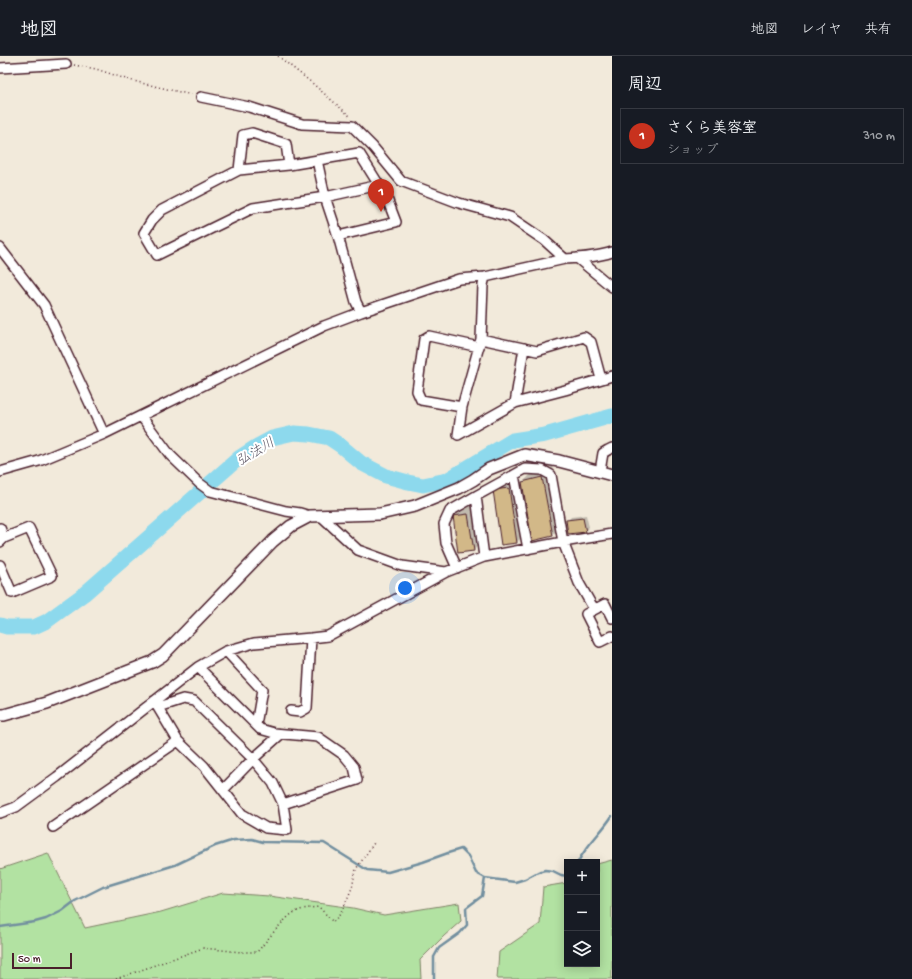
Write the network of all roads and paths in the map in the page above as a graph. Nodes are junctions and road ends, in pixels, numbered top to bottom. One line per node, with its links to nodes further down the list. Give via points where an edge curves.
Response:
1 (278, 56): 5 (path, via 352,119)
2 (66, 64): 3 (street); 4 (path, via 96,69 129,80)
3 (0, 68)
4 (201, 97): 5 (street, via 249,107 302,124)
5 (352, 126): 15 (street, via 401,181 459,203 510,217 544,240)
6 (317, 160): 7 (street); 9 (street, via 359,153); 10 (street)
7 (289, 165): 8 (street); 8 (street, via 286,144 252,133 243,135)
8 (239, 170): 10 (street, via 162,210 152,220 144,233 157,255 253,208)
9 (379, 185): 10 (street); 11 (street, via 396,222)
10 (325, 197): 11 (street)
11 (338, 236): 18 (street)
12 (0, 248): 26 (street, via 44,305)
13 (612, 252): 14 (street)
14 (577, 258): 15 (street); 17 (street)
15 (565, 259): 16 (street)
16 (485, 277): 18 (street, via 459,279); 19 (street, via 482,285)
17 (612, 287)
18 (361, 312): 25 (street, via 324,326)
19 (480, 343): 20 (street); 24 (street); 24 (street, via 430,336 424,339 417,391 421,400)
20 (524, 348): 22 (street, via 537,351 584,337 591,342); 23 (street)
21 (612, 376): 22 (street)
22 (601, 379): 23 (street)
23 (515, 403): 24 (street, via 458,435)
24 (462, 407)
25 (141, 416): 26 (street); 33 (street, via 170,455 210,491)
26 (104, 434): 29 (street, via 39,461)
27 (612, 448): 28 (street, via 603,453)
28 (600, 471): 31 (street); 34 (street, via 524,455 489,469 459,488 415,506 380,514)
29 (0, 472)
30 (514, 475): 32 (street); 38 (street, via 525,469 542,470 551,475); 39 (street)
31 (612, 475)
32 (476, 496): 40 (street); 42 (street, via 450,511 444,524 446,543)
33 (310, 516): 34 (street); 52 (street, via 291,526 273,541 163,655 152,662 47,703)
34 (321, 516): 43 (street, via 358,550 402,566)
35 (0, 528): 37 (street)
36 (612, 534): 38 (street)
37 (2, 540): 41 (street, via 29,528 52,576 12,593)
38 (563, 542): 39 (street); 44 (street, via 579,583)
39 (528, 549): 40 (street)
40 (484, 557): 42 (street)
41 (0, 564)
42 (457, 568): 43 (street)
43 (446, 572): 47 (street, via 328,636)
44 (595, 609): 45 (street, via 605,604); 46 (street, via 586,614 600,642)
45 (612, 618)
46 (612, 636)
47 (311, 638): 48 (street, via 254,643); 51 (street, via 307,708 300,712)
48 (226, 651): 49 (street); 53 (street, via 262,690)
49 (198, 667): 50 (street); 53 (street)
50 (156, 704): 55 (street); 56 (street, via 182,699 194,701); 59 (street, via 16,807)
51 (291, 711)
52 (0, 715)
53 (256, 725): 54 (street, via 260,729)
54 (281, 734): 56 (street); 58 (street, via 318,738 330,745 344,755 354,767 357,780)
55 (178, 741): 57 (street, via 204,766); 60 (street)
56 (253, 759): 57 (street); 58 (street, via 273,783)
57 (223, 790): 58 (street, via 242,814 266,828 287,830)
58 (283, 804)
59 (0, 813)
60 (53, 827)
61 (374, 843): 62 (path, via 356,869 352,888 341,913 333,922 319,908 307,908 295,912 286,919 257,952 203,948)
62 (116, 979)

